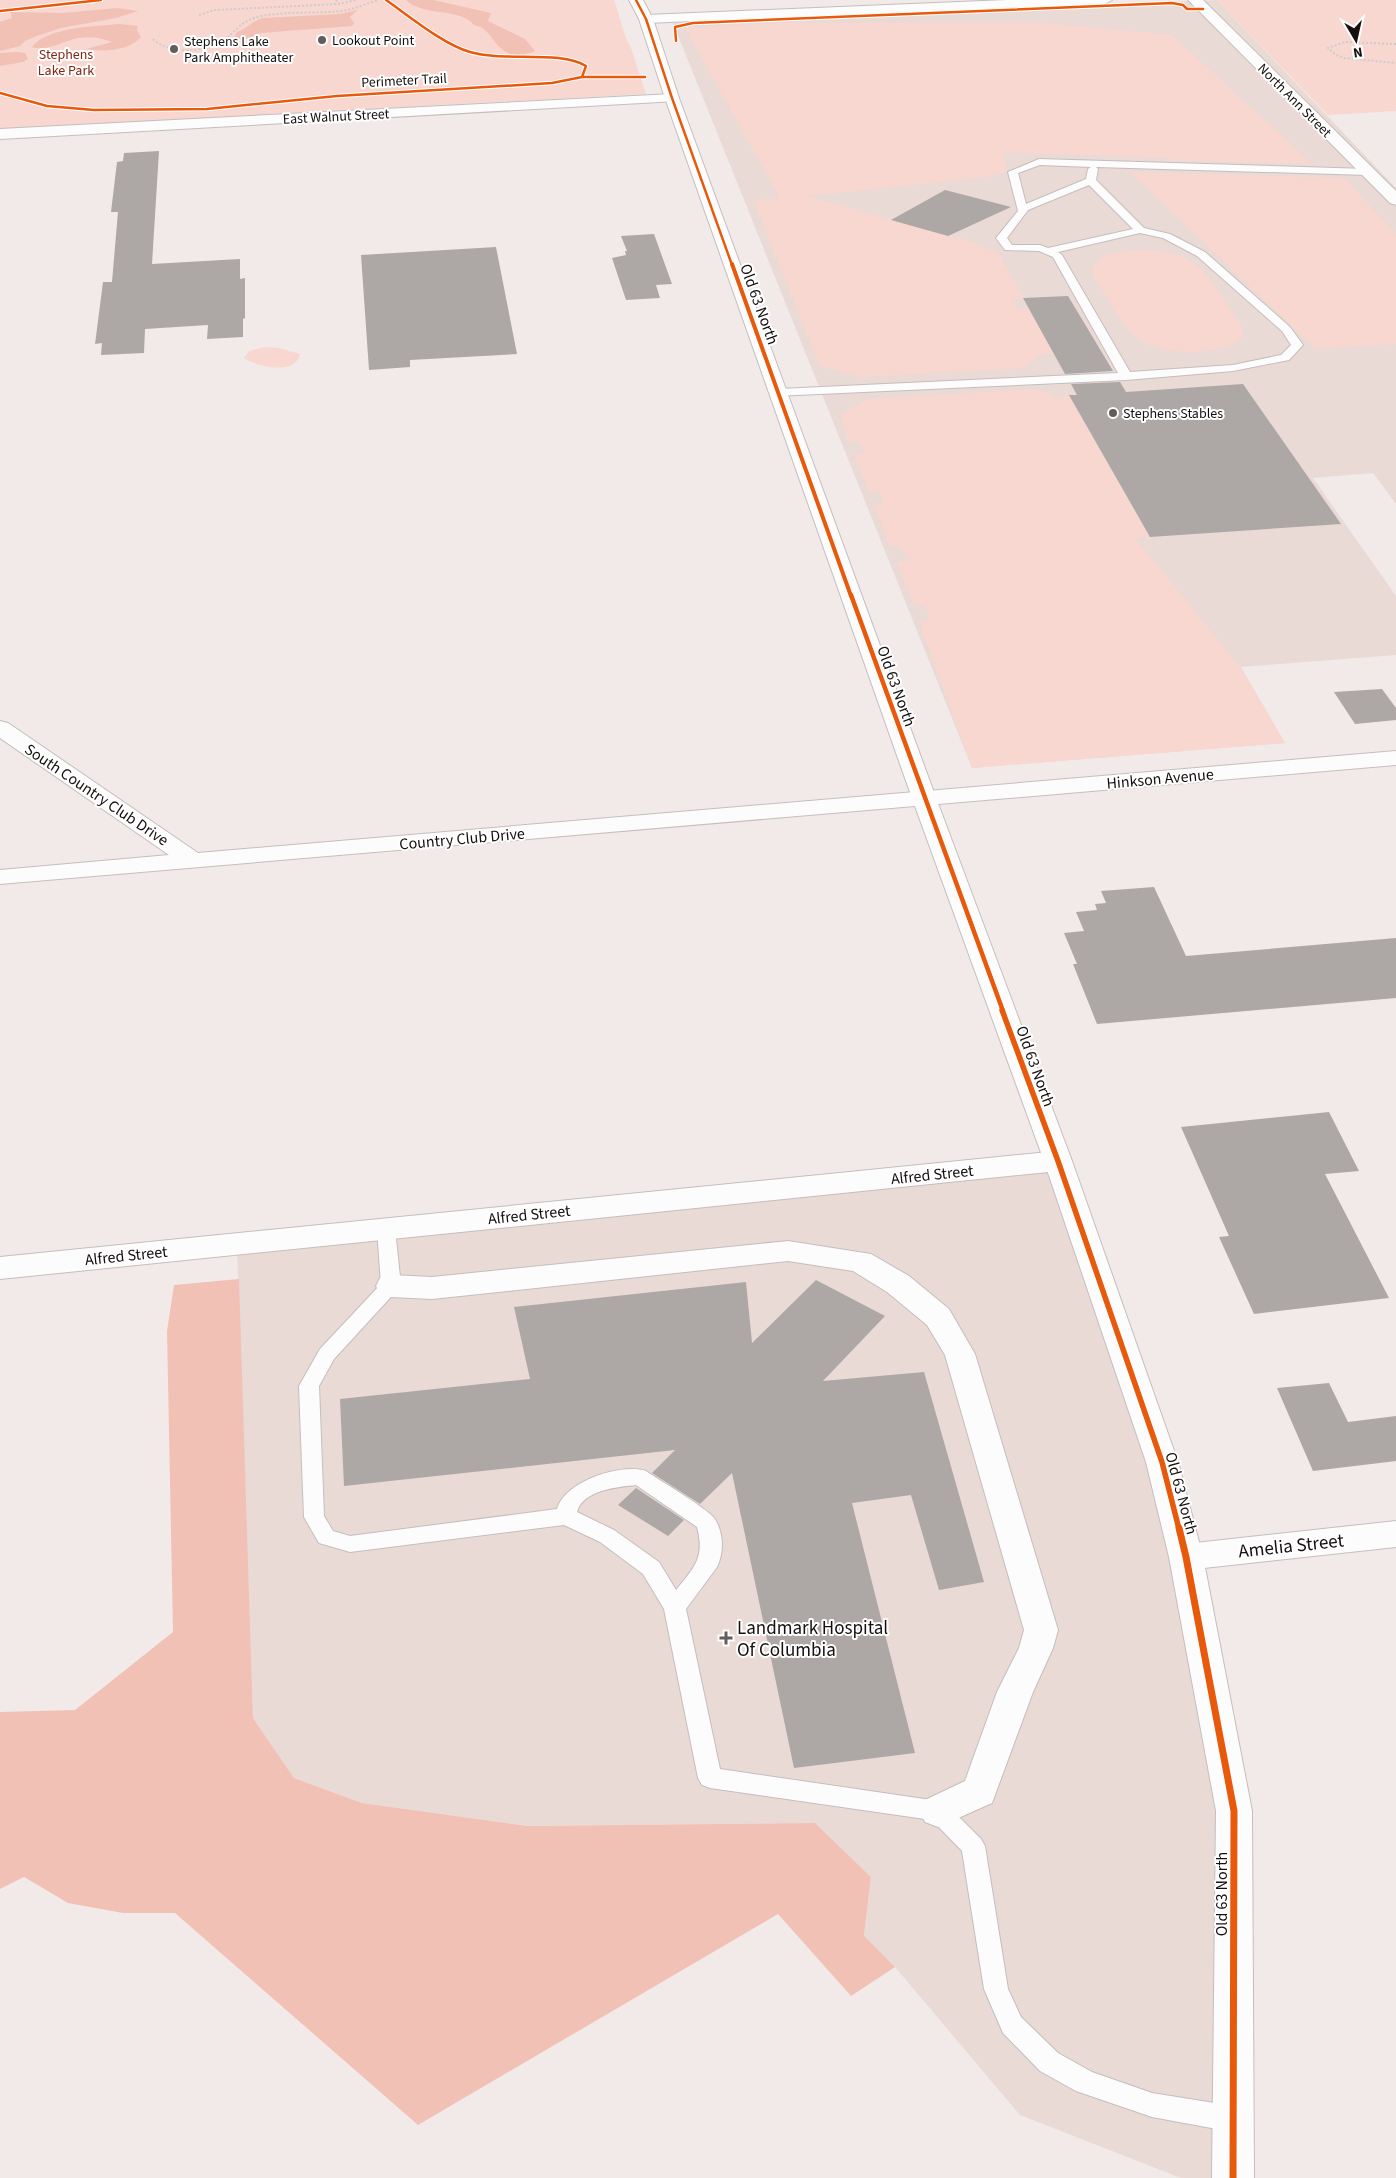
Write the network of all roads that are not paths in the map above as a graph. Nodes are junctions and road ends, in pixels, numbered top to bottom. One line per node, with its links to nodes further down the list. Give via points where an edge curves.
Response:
1 (1105, 0): 3 (street)
2 (1194, 0): 9 (street, North Ann Street)
3 (998, 2): 4 (street)
4 (641, 10): 5 (street, Old 63 North)
5 (672, 98): 6 (street, East Walnut Street); 16 (street, Old 63 North)
6 (0, 134)
7 (1094, 164): 9 (lane); 10 (lane); 12 (lane, via 1039,162 1014,172)
8 (1387, 171): 9 (street)
9 (1368, 172): 11 (street, North Ann Street)
10 (1091, 181): 12 (lane); 13 (lane)
11 (1396, 200)
12 (1022, 209): 14 (lane, via 1023,212 1001,238 1009,248)
13 (1140, 230): 14 (lane); 15 (lane, via 1166,236 1201,254 1286,328 1297,345 1285,358 1232,368)
14 (1047, 251): 15 (lane, via 1057,255)
15 (1126, 376): 16 (lane)
16 (779, 393): 19 (street, Old 63 North)
17 (0, 728): 20 (street, South Country Club Drive)
18 (1396, 758): 19 (street, Hinkson Avenue)
19 (924, 798): 20 (street, Country Club Drive); 22 (street, Old 63 North)
20 (194, 861): 21 (street, Country Club Drive)
21 (0, 877)
22 (1058, 1161): 23 (street, Alfred Street); 28 (street, Old 63 North, via 1162,1462)
23 (386, 1229): 24 (street, Alfred Street); 25 (lane)
24 (0, 1268)
25 (391, 1286): 26 (lane, via 327,1354 309,1386 314,1517 326,1537 350,1544); 30 (street, via 432,1288 788,1251 860,1261 898,1284 938,1317 960,1354 1041,1630 978,1792)
26 (566, 1516): 29 (lane, via 608,1536 651,1568); 29 (lane, via 566,1509 577,1494 608,1480 639,1477 706,1522 712,1543 709,1561)
27 (1396, 1534): 28 (street, Amelia Street)
28 (1186, 1557): 31 (street, Old 63 North, via 1234,1811)
29 (675, 1606): 30 (lane, via 710,1778)
30 (938, 1811): 31 (lane, via 973,1846 996,1989 1012,2025 1049,2062 1085,2082 1152,2105)
31 (1233, 2119): 32 (street, Old 63 North)
32 (1233, 2178)

